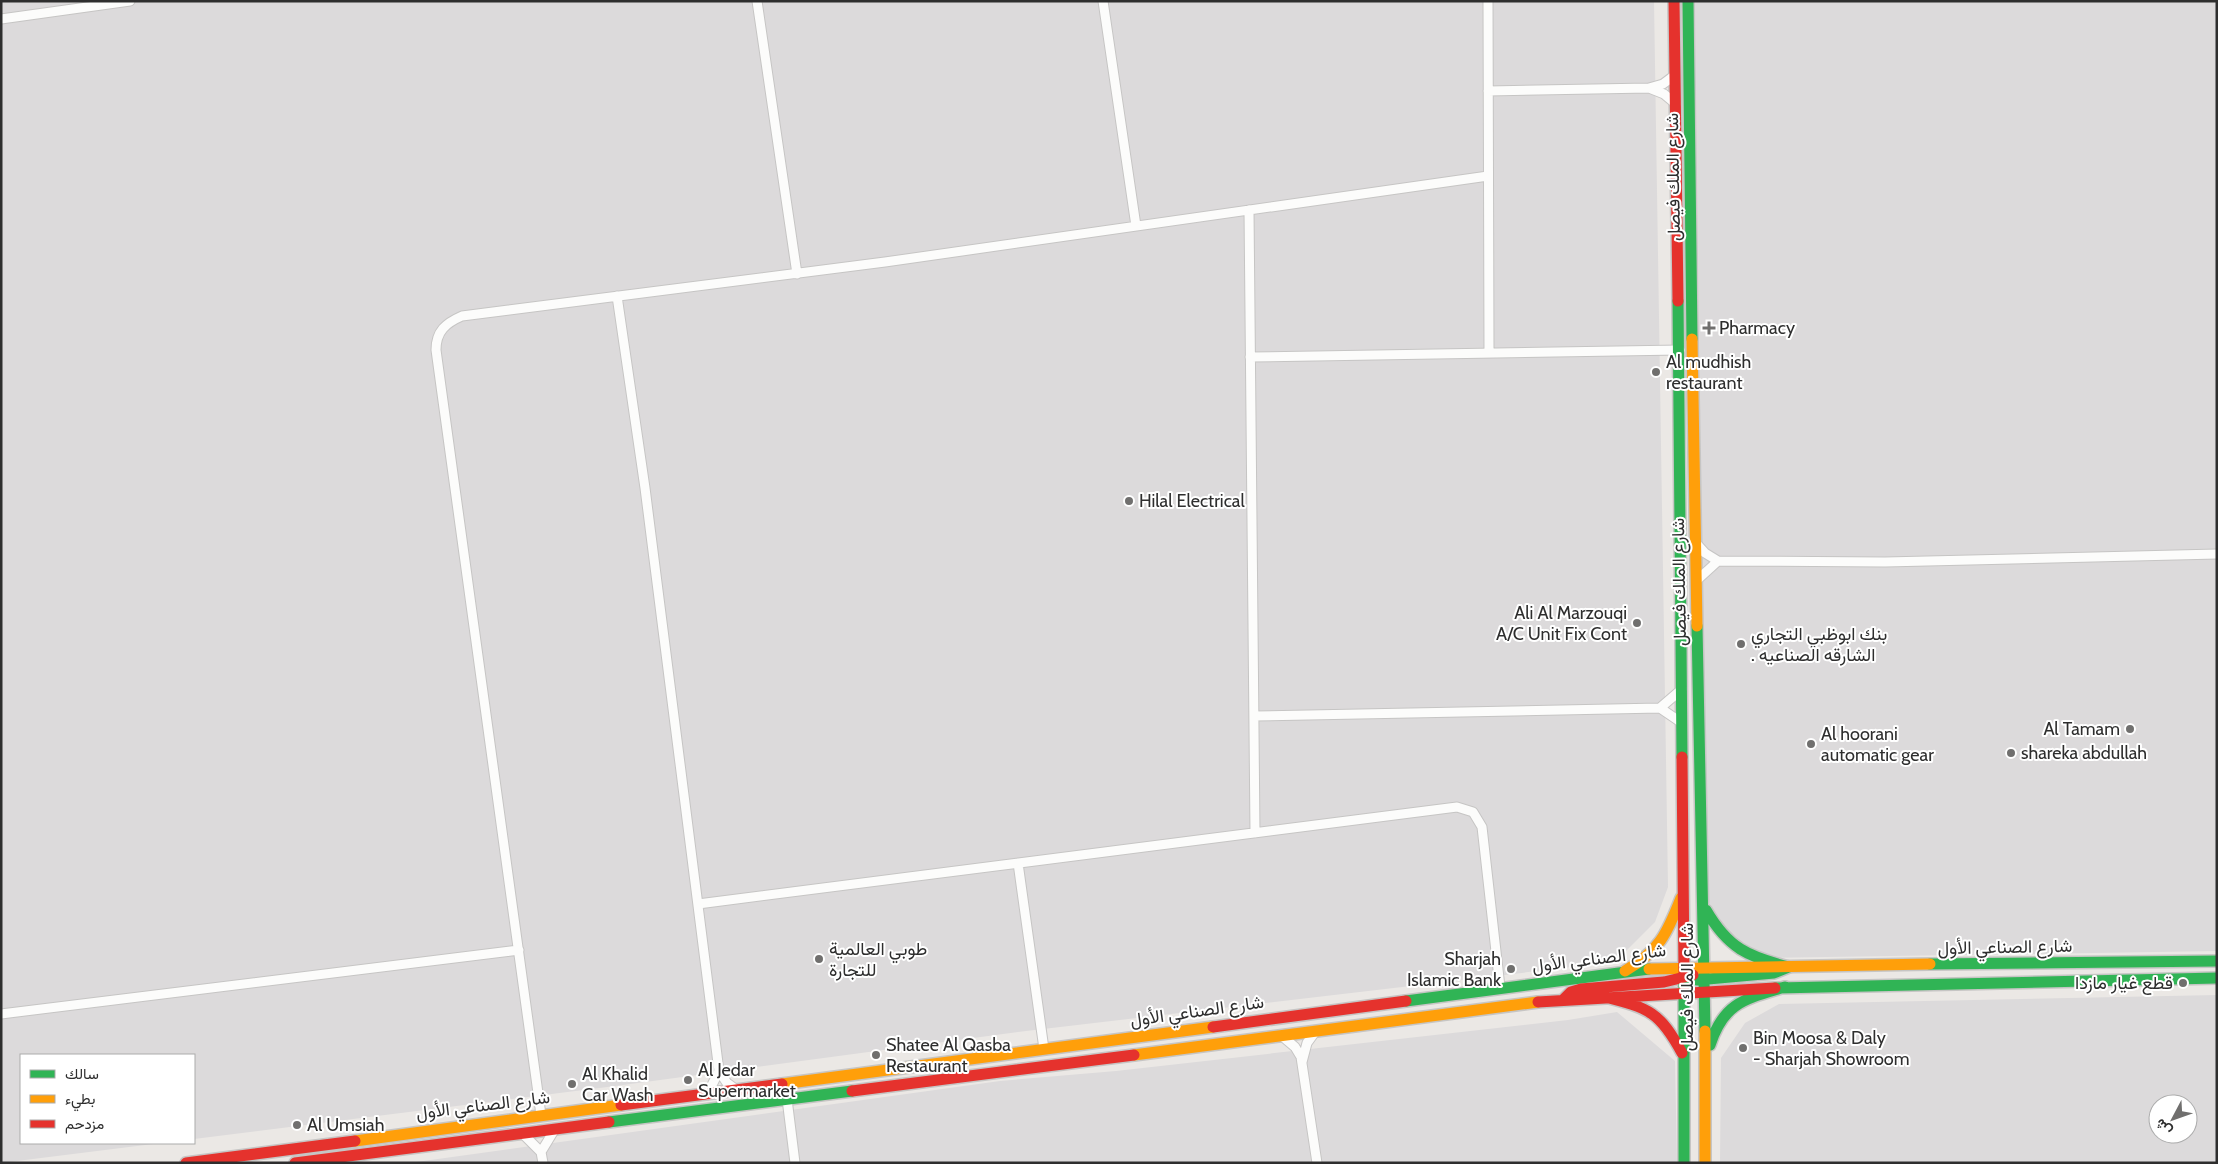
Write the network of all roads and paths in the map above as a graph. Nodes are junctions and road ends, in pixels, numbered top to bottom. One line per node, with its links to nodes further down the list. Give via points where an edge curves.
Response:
1 (130, 1): 7 (street)
2 (757, 1): 15 (street)
3 (1103, 1): 14 (street)
4 (1488, 1): 10 (street)
5 (1674, 1): 8 (main road, شارع الملك فيصل)
6 (1688, 1): 20 (main road, شارع الملك فيصل)
7 (1, 19)
8 (1675, 75): 9 (street, via 1663,84); 11 (main road, شارع الملك فيصل)
9 (1649, 88): 10 (street); 11 (street)
10 (1488, 91): 12 (street)
11 (1676, 104): 17 (main road, شارع الملك فيصل)
12 (1488, 176): 13 (street); 18 (street)
13 (1248, 210): 14 (street); 19 (street)
14 (1136, 226): 15 (street)
15 (797, 274): 16 (street)
16 (618, 296): 31 (street); 33 (street, via 462,316 446,325 436,343)
17 (1680, 350): 18 (street); 24 (main road, شارع الملك فيصل, via 1678,453)
18 (1489, 353): 19 (street)
19 (1250, 357): 26 (street)
20 (1695, 541): 22 (street); 23 (main road, شارع الملك فيصل)
21 (2217, 554): 22 (street, via 1885,562)
22 (1718, 561): 23 (street)
23 (1696, 582): 32 (main road, شارع الملك فيصل)
24 (1682, 689): 25 (street); 27 (main road, شارع الملك فيصل)
25 (1660, 708): 26 (street); 27 (street)
26 (1254, 716): 28 (street)
27 (1682, 723): 30 (main road, شارع الملك فيصل)
28 (1255, 833): 29 (street); 42 (street, via 1457,807 1473,812 1482,827)
29 (1018, 863): 31 (street); 51 (street)
30 (1684, 892): 36 (main road, شارع الملك فيصل); 38 (main road, via 1659,947)
31 (698, 904): 55 (street)
32 (1704, 906): 35 (main road, شارع الملك فيصل); 37 (main road, via 1719,932 1735,949 1760,960)
33 (519, 950): 48 (street); 59 (street)
34 (2217, 962): 37 (main road, شارع الصناعي الأول)
35 (1705, 965): 36 (main road, شارع الصناعي الأول); 37 (main road, شارع الصناعي الأول); 39 (main road, شارع الملك فيصل); 41 (main road)
36 (1684, 966): 38 (main road, شارع الصناعي الأول); 41 (main road, شارع الملك فيصل)
37 (1789, 967): 39 (main road, via 1774,973)
38 (1625, 971): 42 (main road, شارع الصناعي الأول)
39 (1706, 978): 44 (main road, شارع الملك فيصل); 45 (main road, via 1694,981)
40 (2217, 978): 43 (main road, شارع الصناعي الأول)
41 (1684, 979): 45 (main road, شارع الملك فيصل); 47 (main road, via 1581,989)
42 (1500, 987): 51 (main road, شارع الصناعي الأول)
43 (1785, 987): 44 (main road, شارع الصناعي الأول); 54 (main road, via 1749,997 1729,1008 1714,1031)
44 (1706, 990): 45 (main road, شارع الصناعي الأول); 54 (main road, شارع الملك فيصل)
45 (1683, 992): 46 (main road, شارع الصناعي الأول); 52 (main road, شارع الملك فيصل)
46 (1605, 997): 47 (main road, شارع الصناعي الأول); 52 (main road, via 1640,1005 1658,1016)
47 (1564, 999): 49 (main road, شارع الصناعي الأول)
48 (1, 1014)
49 (1315, 1032): 50 (main road, شارع الصناعي الأول); 53 (street, via 1307,1043)
50 (1282, 1036): 53 (street, via 1295,1047); 58 (main road, شارع الصناعي الأول)
51 (1044, 1049): 56 (main road, شارع الصناعي الأول)
52 (1683, 1055): 69 (main road, شارع الملك فيصل)
53 (1302, 1062): 68 (street)
54 (1706, 1068): 70 (main road, شارع الملك فيصل)
55 (719, 1071): 56 (street); 57 (street)
56 (738, 1091): 57 (main road, شارع الصناعي الأول)
57 (707, 1095): 59 (main road, شارع الصناعي الأول)
58 (786, 1099): 60 (main road, شارع الصناعي الأول); 67 (street)
59 (541, 1115): 64 (main road, شارع الصناعي الأول)
60 (555, 1129): 61 (main road, شارع الصناعي الأول); 62 (street)
61 (522, 1134): 62 (street); 63 (main road, شارع الصناعي الأول)
62 (541, 1152): 66 (street)
63 (329, 1160): 65 (main road, شارع الصناعي الأول)
64 (186, 1163)
65 (296, 1163)
66 (543, 1163)
67 (795, 1163)
68 (1316, 1163)
69 (1684, 1163)
70 (1705, 1163)

